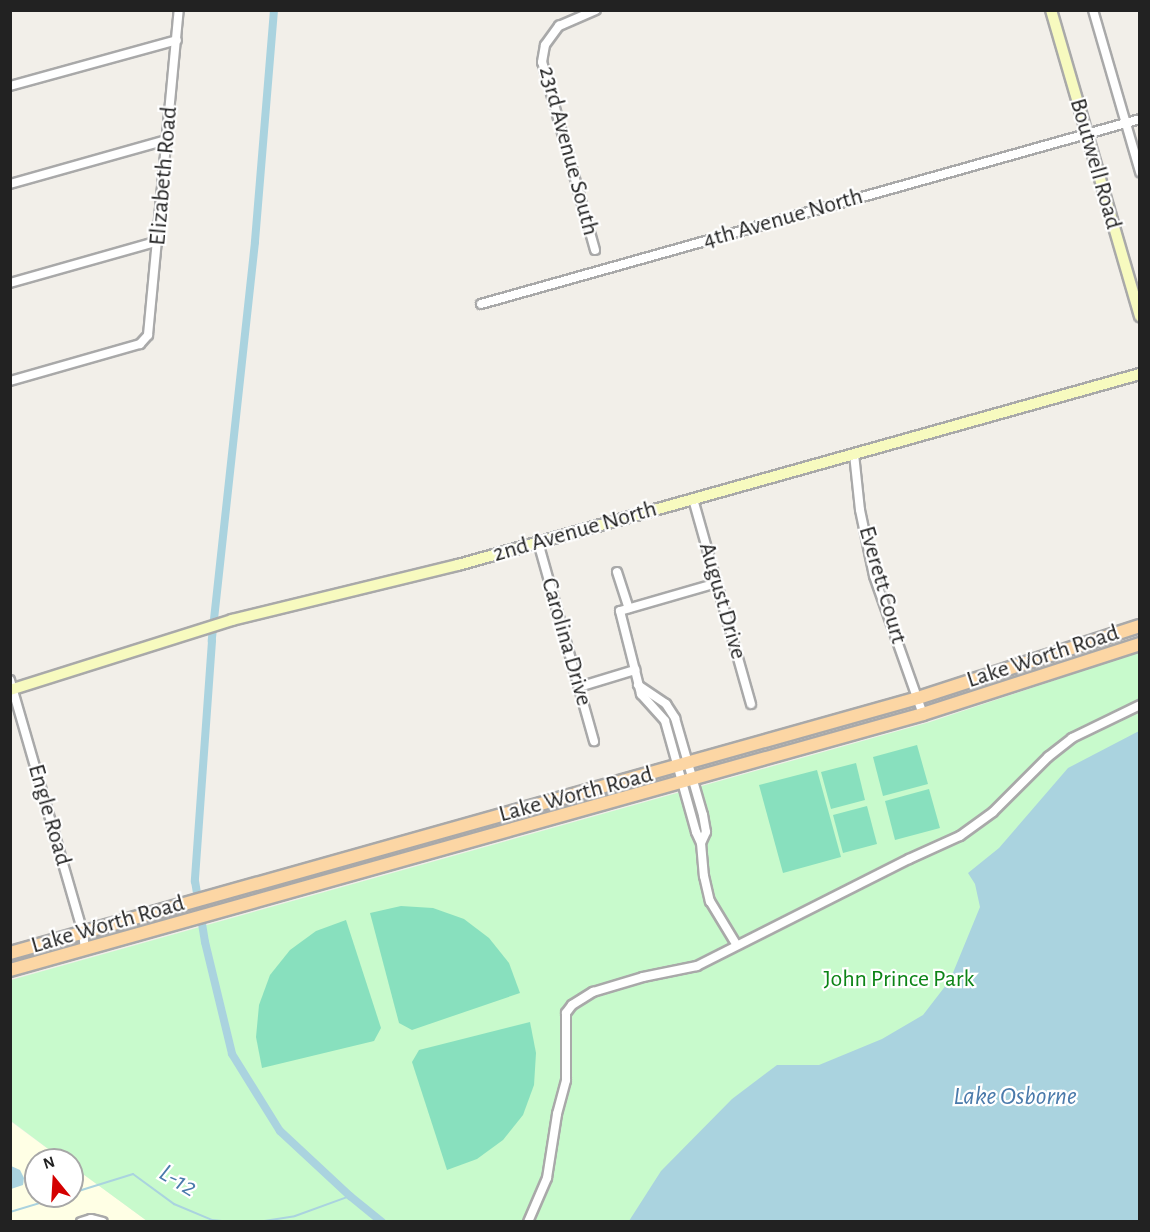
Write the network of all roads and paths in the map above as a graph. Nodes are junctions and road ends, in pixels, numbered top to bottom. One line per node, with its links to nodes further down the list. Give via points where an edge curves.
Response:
1 (179, 10): 5 (street, Elizabeth Road)
2 (596, 10): 14 (street, 23rd Avenue South, via 559,26 545,45 542,62)
3 (1051, 10): 9 (street, Boutwell Road)
4 (1093, 10): 8 (street)
5 (177, 39): 6 (street); 10 (street, Elizabeth Road)
6 (10, 86)
7 (1140, 119): 8 (street, 4th Avenue North)
8 (1125, 123): 9 (street, 4th Avenue North); 11 (street)
9 (1086, 134): 16 (street, 4th Avenue North); 17 (street, Boutwell Road)
10 (167, 140): 12 (street); 13 (street, Elizabeth Road)
11 (1140, 172)
12 (10, 184)
13 (158, 241): 15 (street); 19 (street, Elizabeth Road, via 149,329 140,344)
14 (595, 250)
15 (10, 283)
16 (480, 304)
17 (1140, 316)
18 (1140, 374): 20 (street, 2nd Avenue North)
19 (10, 381)
20 (854, 454): 21 (street, 2nd Avenue North); 31 (street, Everett Court, via 860,510 874,576)
21 (693, 499): 22 (street, 2nd Avenue North); 24 (street, August Drive)
22 (538, 542): 29 (street, 2nd Avenue North, via 232,620); 30 (street, Carolina Drive)
23 (617, 572): 25 (street)
24 (717, 583): 25 (street); 32 (street, August Drive)
25 (629, 608): 28 (street, via 620,611)
26 (1140, 627): 31 (main road, Lake Worth Road)
27 (1140, 644): 34 (main road, Lake Worth Road)
28 (635, 670): 30 (street); 36 (street, via 641,694 665,722)
29 (11, 687): 41 (street, Engle Road)
30 (579, 687): 35 (street, Carolina Drive)
31 (918, 698): 34 (street, Everett Court); 36 (main road, Lake Worth Road)
32 (751, 704)
33 (1140, 705): 42 (street, via 1072,738 993,812 960,836)
34 (923, 714): 37 (main road, Lake Worth Road)
35 (594, 741)
36 (683, 765): 37 (street); 37 (street); 39 (main road, Lake Worth Road)
37 (687, 780): 38 (street); 38 (street, via 706,832); 40 (main road, Lake Worth Road)
38 (701, 843): 42 (street, via 710,901)
39 (345, 858): 40 (main road, via 332,870 294,884); 41 (main road, Lake Worth Road)
40 (280, 894): 43 (main road, Lake Worth Road)
41 (83, 933): 43 (street, Engle Road); 44 (main road, Lake Worth Road)
42 (736, 944): 48 (street, via 697,966 593,992 566,1013 566,1080 547,1178)
43 (85, 949): 45 (main road, Lake Worth Road)
44 (10, 953)
45 (10, 970)
46 (81, 1221): 47 (street)
47 (103, 1221)
48 (528, 1221)

